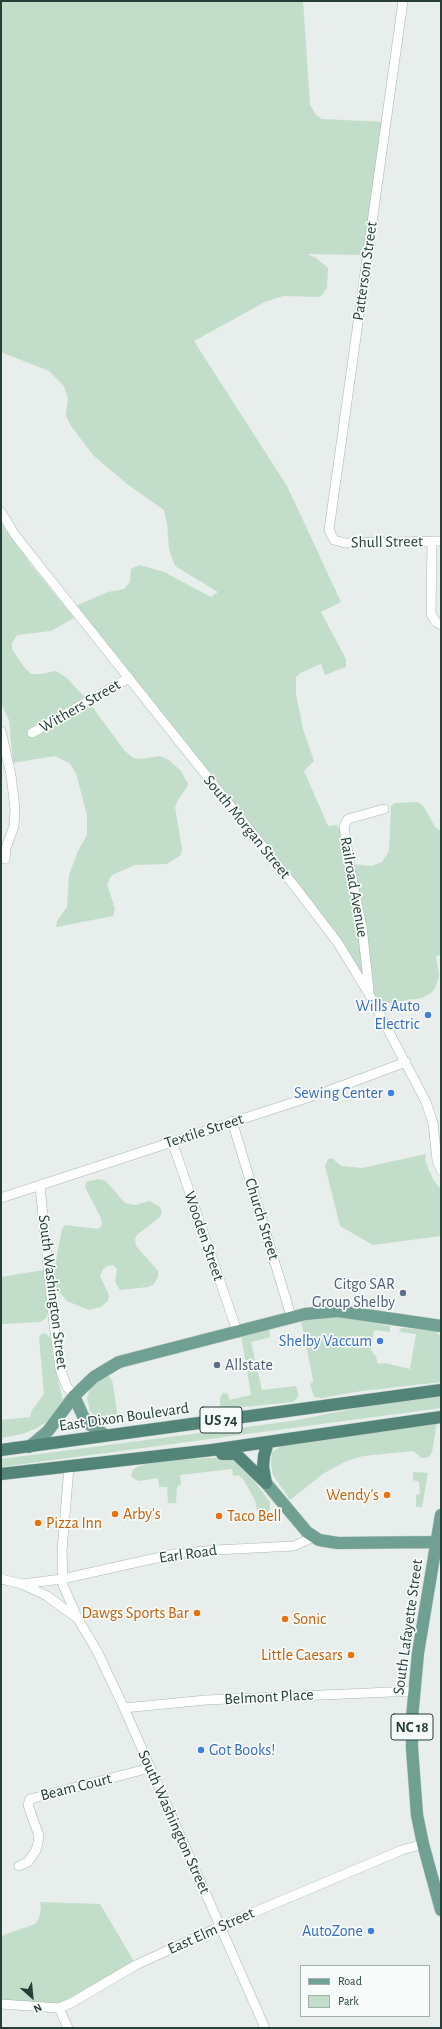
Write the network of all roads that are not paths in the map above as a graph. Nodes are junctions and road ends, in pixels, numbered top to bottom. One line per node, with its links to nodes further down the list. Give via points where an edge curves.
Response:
1 (403, 1): 3 (street, Patterson Street, via 329,530)
2 (1, 512): 6 (street, South Morgan Street, via 29,553)
3 (334, 540): 4 (street, Shull Street, via 345,543)
4 (437, 541): 5 (street, via 430,614)
5 (441, 625)
6 (129, 678): 8 (street, Withers Street); 12 (street, South Morgan Street, via 338,943)
7 (1, 731): 10 (street, via 11,775 15,809 14,826)
8 (32, 733)
9 (384, 809): 12 (street, Railroad Avenue, via 348,819 344,826 362,927)
10 (4, 848): 11 (street)
11 (5, 860)
12 (369, 994): 13 (street, South Morgan Street)
13 (406, 1062): 14 (street, Textile Street); 16 (street, South Morgan Street, via 430,1112 437,1160)
14 (232, 1121): 15 (street, Textile Street); 19 (street, Church Street)
15 (172, 1141): 17 (street, Textile Street); 21 (street, Wooden Street)
16 (441, 1170)
17 (40, 1186): 18 (street, Textile Street); 23 (street, South Washington Street, via 60,1369)
18 (1, 1198)
19 (291, 1316): 20 (main road, via 338,1311); 21 (main road)
20 (441, 1326)
21 (237, 1331): 23 (main road, via 120,1362 94,1377)
22 (441, 1390): 25 (highway, East Dixon Boulevard / US 74)
23 (74, 1396): 25 (main road, via 89,1424); 27 (main road, via 48,1431)
24 (441, 1417): 26 (highway, US 74)
25 (105, 1435): 27 (highway, East Dixon Boulevard / US 74)
26 (268, 1442): 29 (highway, US 74); 32 (highway, via 262,1467)
27 (29, 1447): 28 (highway, East Dixon Boulevard / US 74)
28 (1, 1450)
29 (212, 1450): 30 (highway, US 74); 32 (highway, via 218,1454 236,1454)
30 (69, 1466): 31 (highway, US 74); 36 (street, South Washington Street)
31 (1, 1474)
32 (266, 1483): 34 (main road, via 288,1511)
33 (441, 1515): 35 (main road, South Lafayette Street / NC 18)
34 (314, 1537): 35 (main road, via 338,1543); 36 (street, Earl Road, via 294,1546 174,1554)
35 (437, 1542): 40 (main road, South Lafayette Street / NC 18, via 420,1641)
36 (62, 1579): 38 (street, Earl Road); 39 (street, South Washington Street)
37 (4, 1580): 38 (street)
38 (22, 1584): 39 (street, South Washington Street, via 47,1596)
39 (78, 1619): 41 (street, South Washington Street)
40 (415, 1691): 41 (street, Belmont Place, via 206,1700); 43 (main road, South Lafayette Street / NC 18, via 412,1748 417,1816)
41 (124, 1708): 42 (street, South Washington Street)
42 (150, 1768): 44 (street, Beam Court, via 30,1799 28,1805 38,1843 28,1862); 46 (street, South Washington Street)
43 (423, 1844): 45 (main road, South Lafayette Street / NC 18); 46 (street, East Elm Street, via 402,1850)
44 (20, 1866)
45 (441, 1910)
46 (221, 1926): 48 (street, East Elm Street, via 136,1965); 50 (street, South Washington Street)
47 (1, 2004): 48 (street, East Elm Street)
48 (59, 2008): 49 (street)
49 (68, 2028)
50 (265, 2028)

